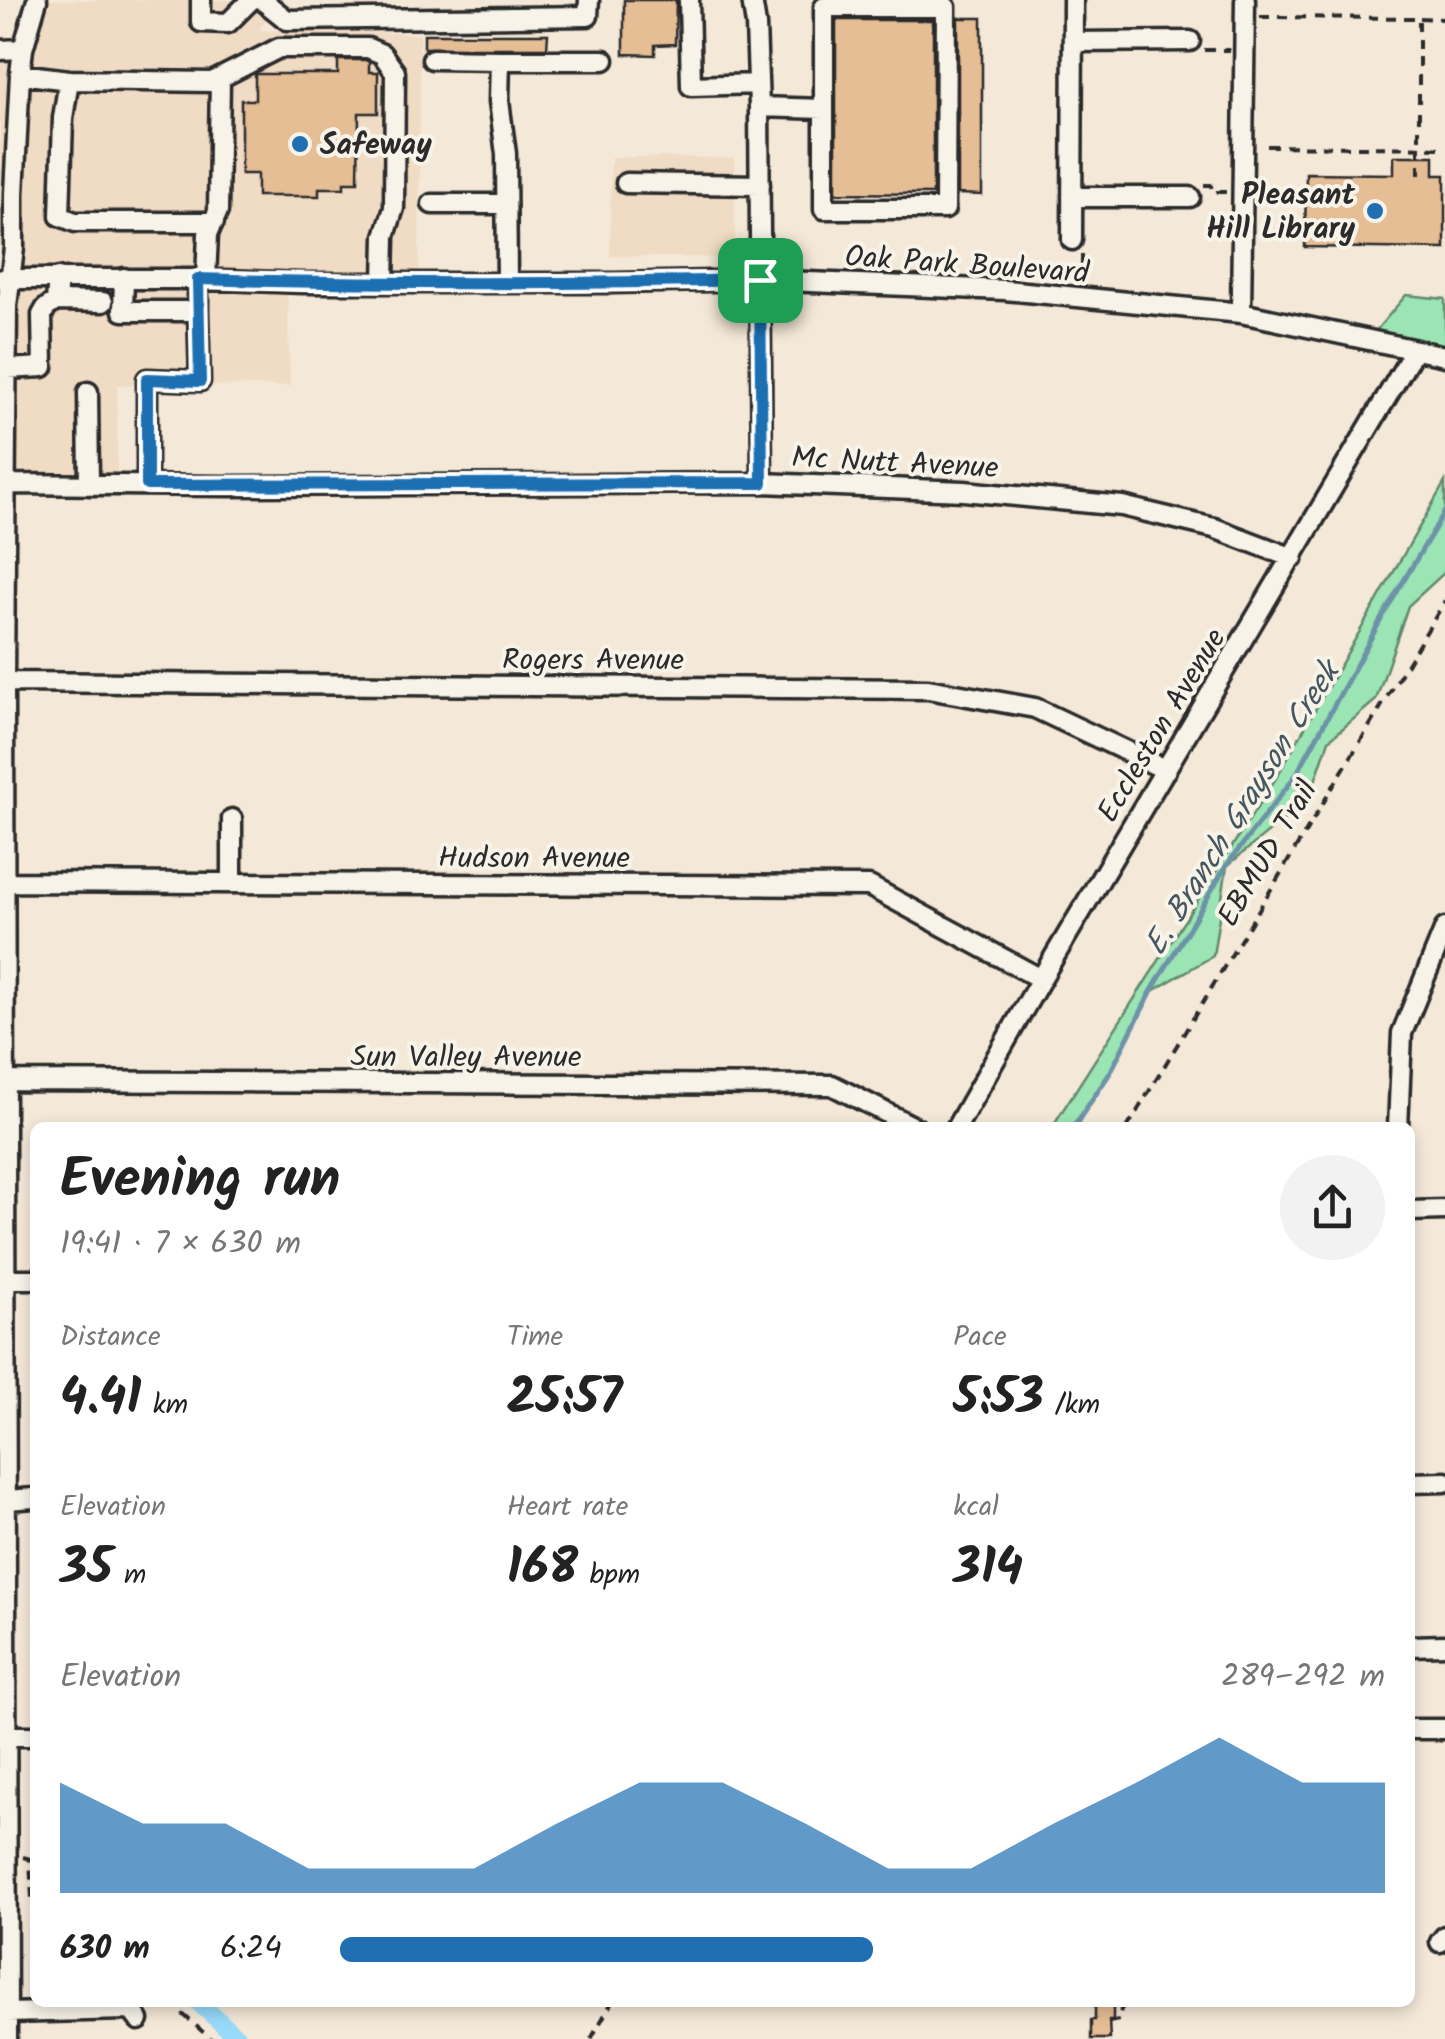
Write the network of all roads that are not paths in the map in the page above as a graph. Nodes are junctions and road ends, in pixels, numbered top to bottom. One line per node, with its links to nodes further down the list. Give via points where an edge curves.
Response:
1 (37, 0): 13 (street)
2 (201, 0): 3 (street, via 201,22 228,23)
3 (250, 0)
4 (262, 0): 9 (street, via 287,20)
5 (590, 0): 9 (street, via 588,16)
6 (689, 0): 21 (street, via 691,86)
7 (752, 0): 21 (street)
8 (1073, 0): 12 (street)
9 (538, 8)
10 (1245, 8): 43 (street)
11 (1190, 41): 12 (street)
12 (1073, 42): 27 (street)
13 (22, 49): 14 (street); 18 (street)
14 (0, 50)
15 (432, 59): 16 (street)
16 (500, 60): 17 (street); 30 (street)
17 (604, 60)
18 (20, 74): 20 (street); 24 (street)
19 (220, 78): 20 (street); 31 (street); 38 (street, via 279,48 368,48 382,54 394,72 394,208 385,236)
20 (69, 80): 31 (street, via 60,216 75,222)
21 (758, 84): 22 (street)
22 (759, 107): 23 (street); 26 (street)
23 (824, 109): 23 (street, via 824,209 945,209 946,7 824,6)
24 (8, 147): 33 (street, via 14,248)
25 (626, 183): 26 (street)
26 (760, 185): 37 (street)
27 (1072, 197): 28 (street); 32 (street)
28 (1190, 198)
29 (432, 204): 30 (street)
30 (506, 204): 39 (street)
31 (214, 222): 36 (street)
32 (1072, 240)
33 (5, 278): 34 (street, Oak Park Boulevard); 46 (street)
34 (58, 278): 35 (street, Oak Park Boulevard); 40 (street)
35 (124, 278): 36 (street, Oak Park Boulevard); 42 (street, via 122,311)
36 (202, 279): 38 (street, Oak Park Boulevard); 42 (street)
37 (760, 280): 39 (street, Oak Park Boulevard); 43 (street, Oak Park Boulevard, via 1005,290); 48 (street)
38 (384, 283): 39 (street, Oak Park Boulevard)
39 (507, 283)
40 (56, 301): 41 (street); 46 (street, via 42,316 42,367)
41 (103, 302)
42 (198, 310): 51 (street, via 200,381 147,379)
43 (1241, 313): 44 (street, Oak Park Boulevard)
44 (1414, 351): 45 (street, Oak Park Boulevard); 52 (street, Eccleston Avenue)
45 (1445, 356)
46 (6, 368): 49 (street)
47 (88, 392): 50 (street)
48 (762, 483): 51 (street, Mc Nutt Avenue); 52 (street, Mc Nutt Avenue, via 1122,506 1214,528)
49 (6, 484): 50 (street, Mc Nutt Avenue); 53 (street)
50 (89, 484): 51 (street, Mc Nutt Avenue)
51 (147, 485)
52 (1293, 558): 55 (street, Eccleston Avenue)
53 (2, 638): 54 (street)
54 (4, 682): 55 (street, Rogers Avenue, via 928,689 1035,708); 57 (street)
55 (1166, 770): 60 (street, Eccleston Avenue)
56 (232, 819): 58 (street)
57 (4, 882): 58 (street, Hudson Avenue); 61 (street)
58 (232, 883): 60 (street, Hudson Avenue, via 868,886)
59 (1445, 928): 64 (street, via 1402,1033)
60 (1041, 979): 63 (street, Eccleston Avenue)
61 (5, 1081): 62 (street, Sun Valley Avenue, via 832,1085); 65 (street)
62 (904, 1122)
63 (959, 1122)
64 (1398, 1122)
65 (3, 1123): 68 (street)
66 (1445, 1210): 67 (street)
67 (1415, 1211)
68 (3, 1246): 69 (street)
69 (5, 1279): 70 (street); 71 (street)
70 (30, 1279)
71 (3, 1451): 75 (street)
72 (1445, 1482): 73 (street)
73 (1415, 1483)
74 (30, 1498): 75 (street)
75 (6, 1500): 80 (street)
76 (1445, 1645): 77 (street)
77 (1415, 1646)
78 (1415, 1729): 79 (street)
79 (1445, 1729)
80 (6, 1736): 81 (street); 82 (street)
81 (30, 1736)
82 (7, 2013): 83 (street, via 126,2010); 84 (street)
83 (139, 2020)
84 (7, 2039)

